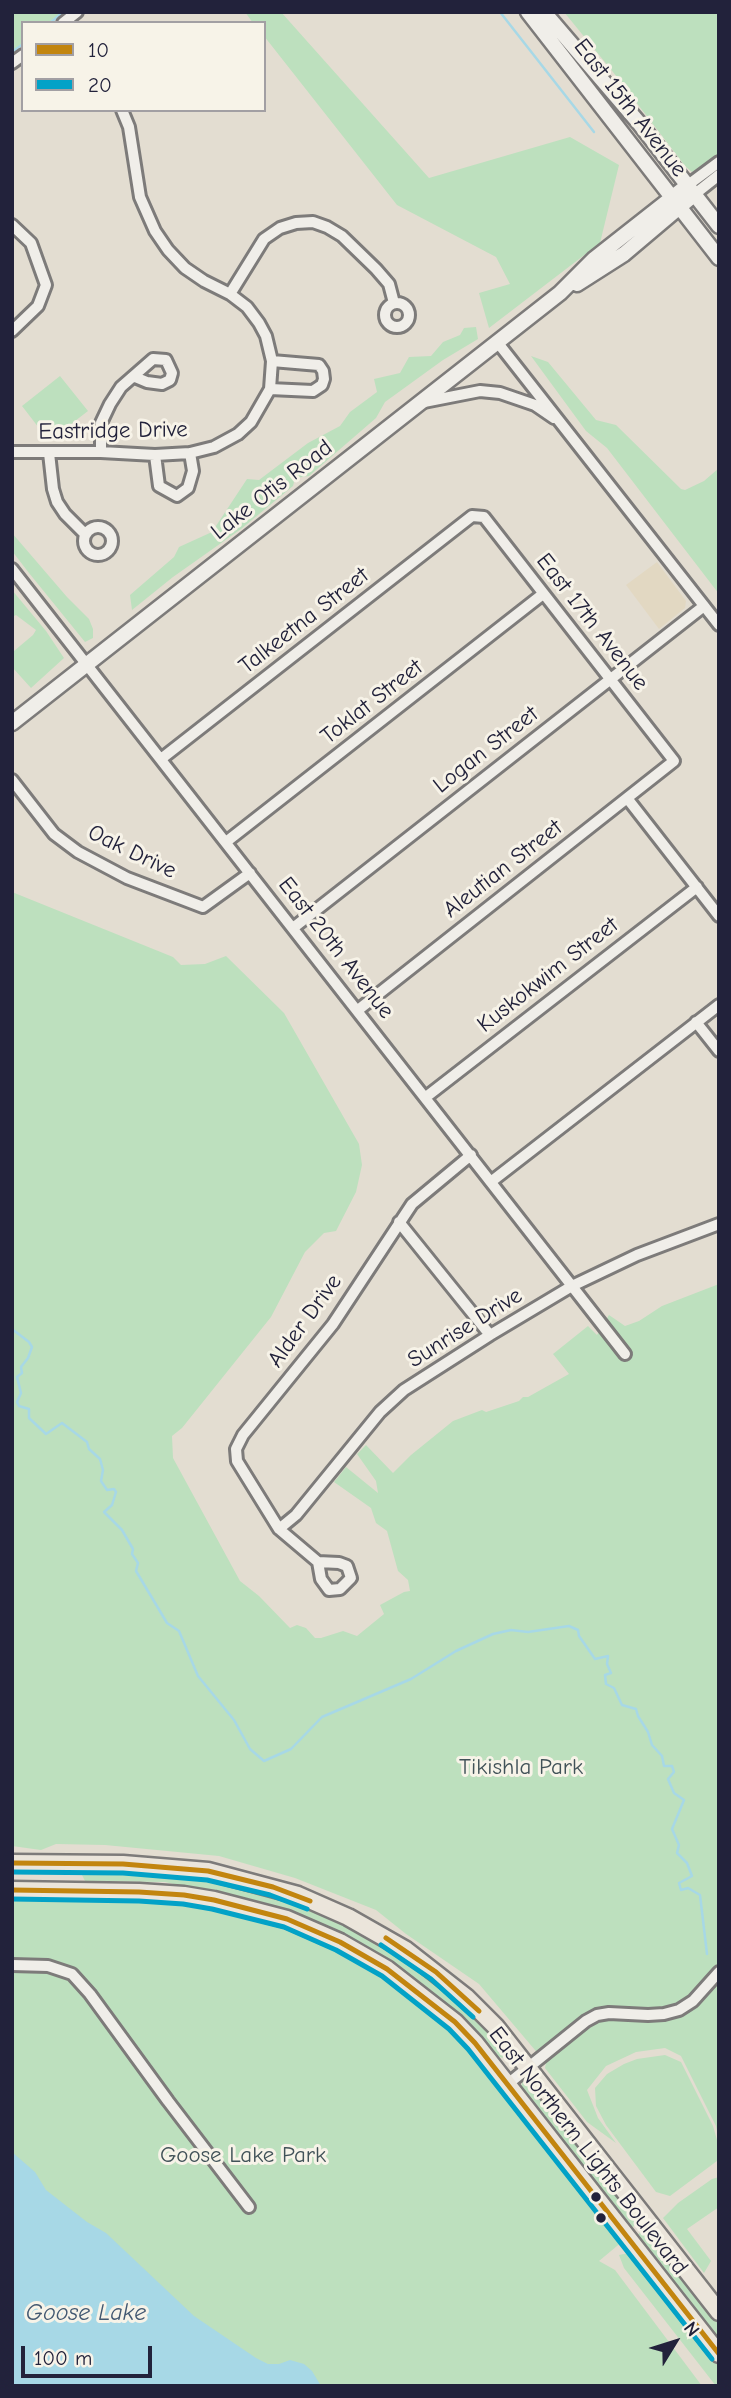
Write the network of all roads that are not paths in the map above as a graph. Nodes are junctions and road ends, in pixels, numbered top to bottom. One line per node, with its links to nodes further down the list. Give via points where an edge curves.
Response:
1 (527, 12): 7 (main road, East 15th Avenue)
2 (544, 12): 6 (main road, East 15th Avenue)
3 (123, 112): 11 (street, Eastridge Drive, via 140,197 155,231 185,268)
4 (719, 162): 6 (street)
5 (719, 175): 6 (street)
6 (691, 189): 7 (main road, Lake Otis Road); 9 (main road, East 15th Avenue)
7 (675, 203): 10 (main road, East 15th Avenue); 14 (main road, Lake Otis Road, via 594,259)
8 (12, 225): 13 (street, via 31,243 46,285 38,306)
9 (719, 226)
10 (719, 258)
11 (230, 294): 12 (street, via 264,239 281,228 313,222 342,236 376,269 389,285); 15 (street, Eastridge Drive, via 259,323)
12 (394, 303)
13 (12, 331)
14 (498, 342): 18 (main road, Lake Otis Road); 19 (street)
15 (272, 360): 17 (street, Eastridge Drive); 17 (street, via 319,365 324,379 313,391)
16 (135, 377): 21 (street, via 121,387 105,413)
17 (270, 389): 23 (street, Eastridge Drive, via 251,422 238,434)
18 (422, 402): 19 (street, via 480,391 500,393 535,405); 31 (main road, Lake Otis Road)
19 (562, 424): 29 (street)
20 (12, 452): 22 (street, Eastridge Drive)
21 (101, 452): 22 (street, Eastridge Drive); 24 (street, Eastridge Drive)
22 (49, 453): 26 (street, via 57,502)
23 (190, 453): 24 (street, Eastridge Drive); 24 (street, via 193,471 188,488 177,496 159,486)
24 (155, 455)
25 (472, 516): 28 (street, East 17th Avenue, via 484,517); 34 (street, Talkeetna Street)
26 (85, 534)
27 (12, 569): 31 (street, East 20th Avenue)
28 (543, 594): 32 (street, East 17th Avenue); 38 (street, Toklat Street)
29 (704, 606): 30 (street); 32 (street, Logan Street)
30 (719, 625)
31 (87, 664): 33 (main road, Lake Otis Road); 34 (street, East 20th Avenue)
32 (610, 679): 35 (street, East 17th Avenue); 42 (street, Logan Street)
33 (12, 723)
34 (161, 759): 38 (street, East 20th Avenue)
35 (674, 761): 37 (street, Aleutian Street)
36 (12, 780): 39 (street, Oak Drive, via 54,834 127,878 203,907)
37 (627, 798): 40 (street); 44 (street, Aleutian Street)
38 (226, 842): 39 (street, East 20th Avenue)
39 (250, 873): 42 (street, East 20th Avenue)
40 (696, 887): 41 (street); 47 (street, Kuskokwim Street)
41 (719, 916)
42 (293, 928): 44 (street, East 20th Avenue)
43 (719, 1005): 45 (street)
44 (358, 1010): 47 (street, East 20th Avenue)
45 (696, 1022): 46 (street); 49 (street)
46 (719, 1051)
47 (426, 1097): 48 (street, East 20th Avenue)
48 (471, 1155): 49 (street, East 20th Avenue); 50 (street, Alder Drive, via 412,1204)
49 (492, 1181): 52 (street, East 20th Avenue)
50 (399, 1222): 53 (street); 55 (street, Alder Drive, via 333,1324 236,1449 237,1461)
51 (719, 1224): 52 (street, Sunrise Drive)
52 (572, 1286): 53 (street, Sunrise Drive); 54 (street, East 20th Avenue)
53 (490, 1335): 55 (street, Sunrise Drive, via 380,1412 296,1515)
54 (625, 1354)
55 (279, 1529): 56 (street)
56 (318, 1562)
57 (12, 1863): 61 (main road, East Northern Lights Boulevard, via 123,1864 208,1871 307,1899 378,1933 436,1972 488,2020)
58 (12, 1890): 62 (main road, East Northern Lights Boulevard, via 184,1895 287,1919 366,1955 410,1985 455,2022)
59 (12, 1965): 63 (street, via 48,1965 72,1974)
60 (719, 1972): 61 (street, via 679,2010 597,2015)
61 (529, 2068): 62 (street); 64 (main road, East Northern Lights Boulevard)
62 (509, 2083): 65 (main road, East Northern Lights Boulevard)
63 (249, 2207)
64 (719, 2312)
65 (719, 2354)

